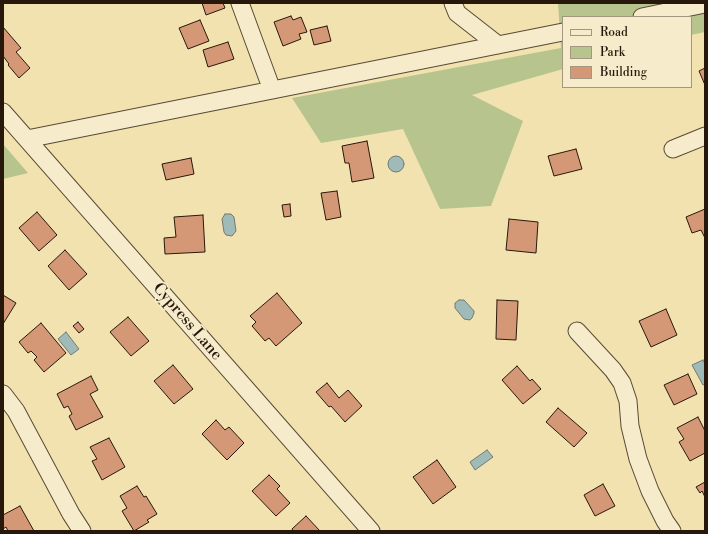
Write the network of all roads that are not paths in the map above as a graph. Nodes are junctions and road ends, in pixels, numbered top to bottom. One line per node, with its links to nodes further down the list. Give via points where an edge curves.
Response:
1 (240, 3): 7 (street)
2 (453, 3): 6 (street, via 457,13)
3 (705, 4): 4 (street)
4 (647, 16)
5 (562, 32): 6 (street)
6 (498, 45): 7 (street)
7 (272, 90): 10 (street)
8 (3, 112): 10 (street, Cypress Lane)
9 (705, 136): 11 (street)
10 (27, 139): 15 (street, Cypress Lane)
11 (673, 149)
12 (577, 331): 16 (street, via 622,383 628,401 630,426 638,459 650,491)
13 (3, 394): 14 (street, via 16,412)
14 (82, 531)
15 (371, 531)
16 (672, 531)

